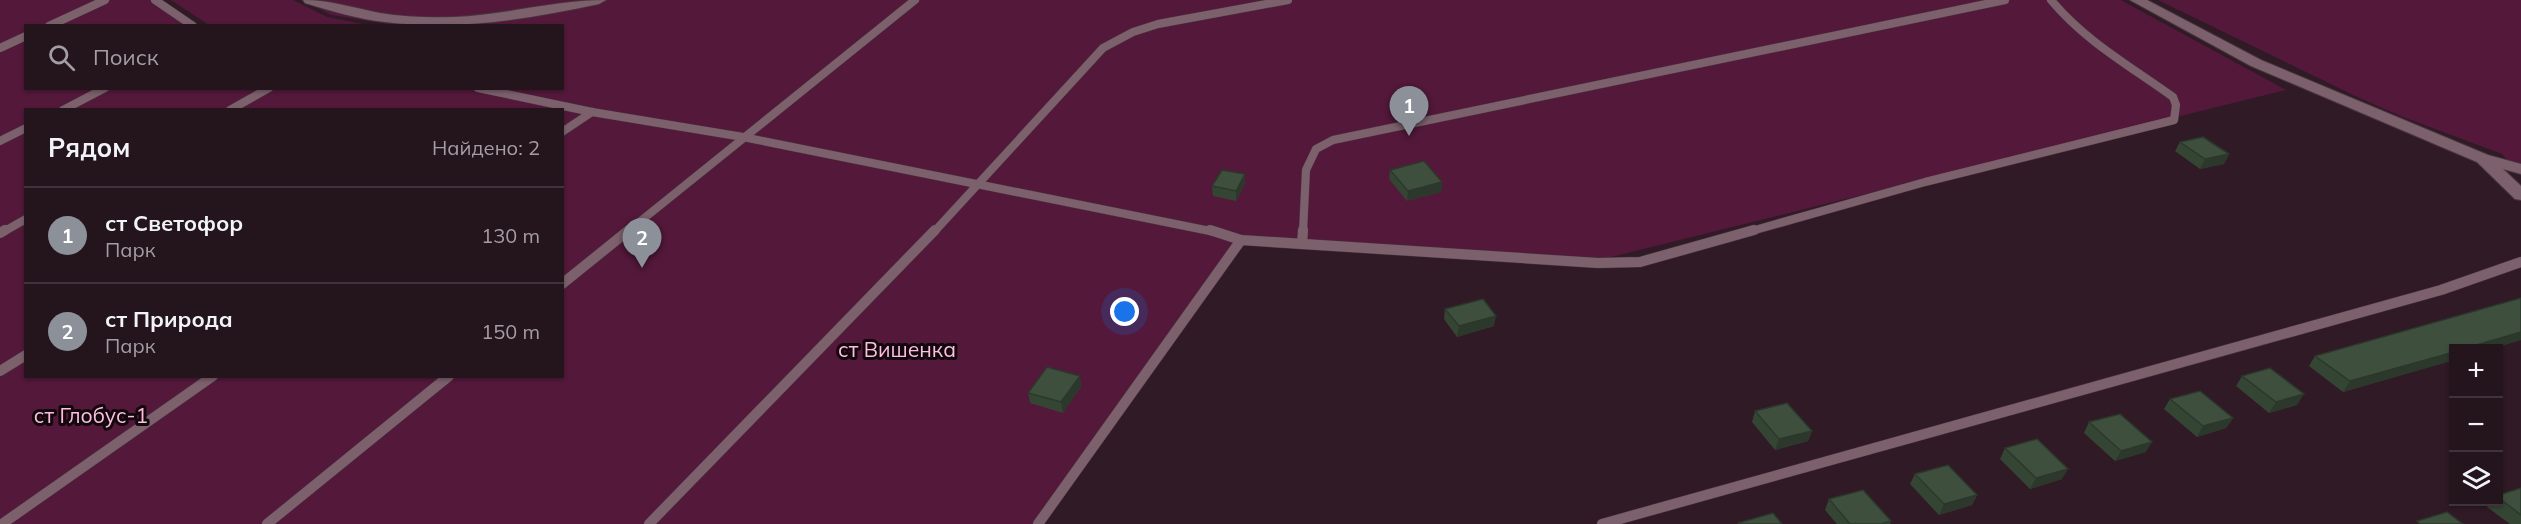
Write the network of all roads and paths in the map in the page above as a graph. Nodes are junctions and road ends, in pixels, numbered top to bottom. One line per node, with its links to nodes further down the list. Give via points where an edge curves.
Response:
1 (105, 0): 10 (lane)
2 (155, 0): 11 (lane)
3 (310, 0): 4 (street, via 373,18 424,24 478,22)
4 (599, 0)
5 (915, 0): 22 (lane)
6 (1288, 0): 26 (lane, via 1158,24 1103,48)
7 (2005, 0): 31 (lane, via 1333,140 1316,149 1306,170)
8 (2051, 0): 31 (lane, via 2069,24 2086,38 2173,97 2174,120 1925,182 1640,262 1598,263)
9 (2137, 0): 24 (street, via 2256,63)
10 (53, 24)
11 (190, 24)
12 (24, 37): 13 (lane)
13 (0, 48)
14 (101, 90): 17 (lane)
15 (265, 90): 18 (lane)
16 (488, 90): 19 (lane)
17 (67, 108)
18 (234, 108)
19 (592, 111): 21 (lane); 22 (lane)
20 (24, 129): 23 (lane)
21 (564, 131)
22 (743, 137): 26 (lane); 33 (lane)
23 (0, 141)
24 (2482, 158): 25 (street); 27 (street)
25 (2521, 169)
26 (980, 184): 30 (lane, via 1208,228); 40 (lane)
27 (2521, 195)
28 (24, 220): 29 (lane)
29 (0, 233)
30 (1241, 240): 31 (lane); 41 (lane)
31 (1302, 244)
32 (2521, 262): 42 (lane, via 2429,293)
33 (564, 282)
34 (24, 356): 35 (lane)
35 (0, 371)
36 (210, 378): 38 (lane)
37 (447, 378): 39 (lane)
38 (2, 524)
39 (267, 524)
40 (649, 524)
41 (1038, 524)
42 (1602, 524)

